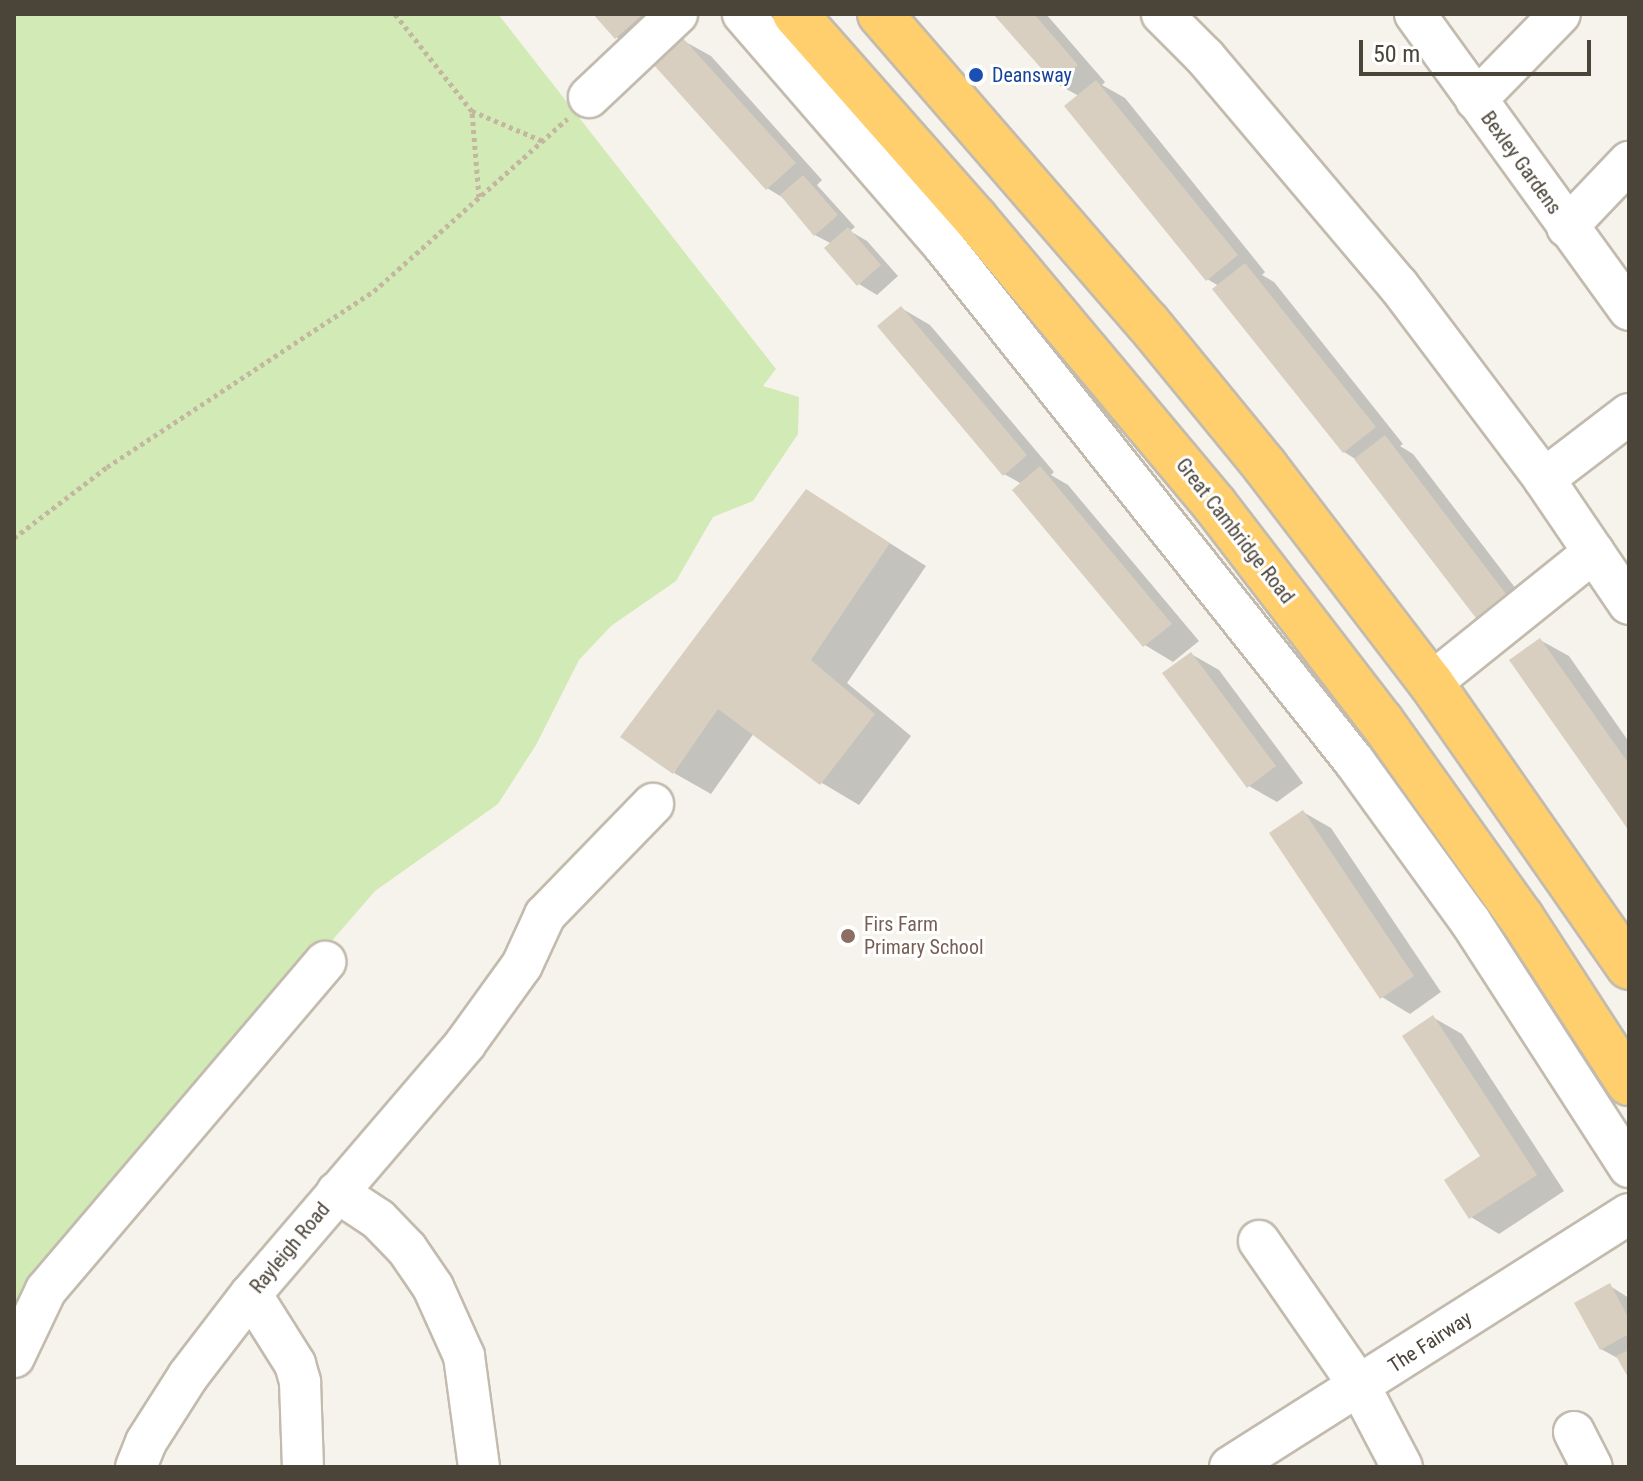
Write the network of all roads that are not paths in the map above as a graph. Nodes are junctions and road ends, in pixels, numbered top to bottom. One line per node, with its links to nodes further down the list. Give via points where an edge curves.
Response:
1 (677, 14): 8 (street)
2 (743, 14): 12 (street)
3 (795, 14): 12 (highway, Great Cambridge Road)
4 (880, 14): 18 (highway, via 1148,323)
5 (1162, 14): 15 (street, via 1205,57 1398,285)
6 (1415, 14): 9 (street, Bexley Gardens)
7 (1560, 14): 9 (street)
8 (589, 97)
9 (1476, 100): 11 (street, Bexley Gardens)
10 (1629, 162): 11 (street)
11 (1567, 227): 13 (street, Bexley Gardens)
12 (959, 231): 22 (highway, Great Cambridge Road, via 1215,505 1381,721 1521,917); 23 (street, via 1470,921)
13 (1629, 310)
14 (1629, 414): 15 (street)
15 (1544, 479): 16 (street)
16 (1594, 552): 17 (street); 18 (street)
17 (1629, 604)
18 (1431, 683): 21 (highway)
19 (653, 804): 24 (street, Rayleigh Road, via 545,915 522,965 465,1044)
20 (325, 962): 28 (street, via 46,1290)
21 (1629, 967)
22 (1629, 1083)
23 (1629, 1167)
24 (337, 1192): 27 (street, Rayleigh Road); 33 (street, via 378,1219 433,1287 464,1356)
25 (1629, 1214): 29 (street, The Fairway)
26 (1259, 1241): 29 (street)
27 (251, 1294): 31 (street, Rayleigh Road, via 188,1376); 32 (street, via 295,1364)
28 (14, 1357)
29 (1360, 1387): 34 (street, The Fairway); 35 (street)
30 (1574, 1432): 36 (street)
31 (136, 1467)
32 (303, 1467)
33 (479, 1467)
34 (1230, 1467)
35 (1402, 1467)
36 (1592, 1467)

